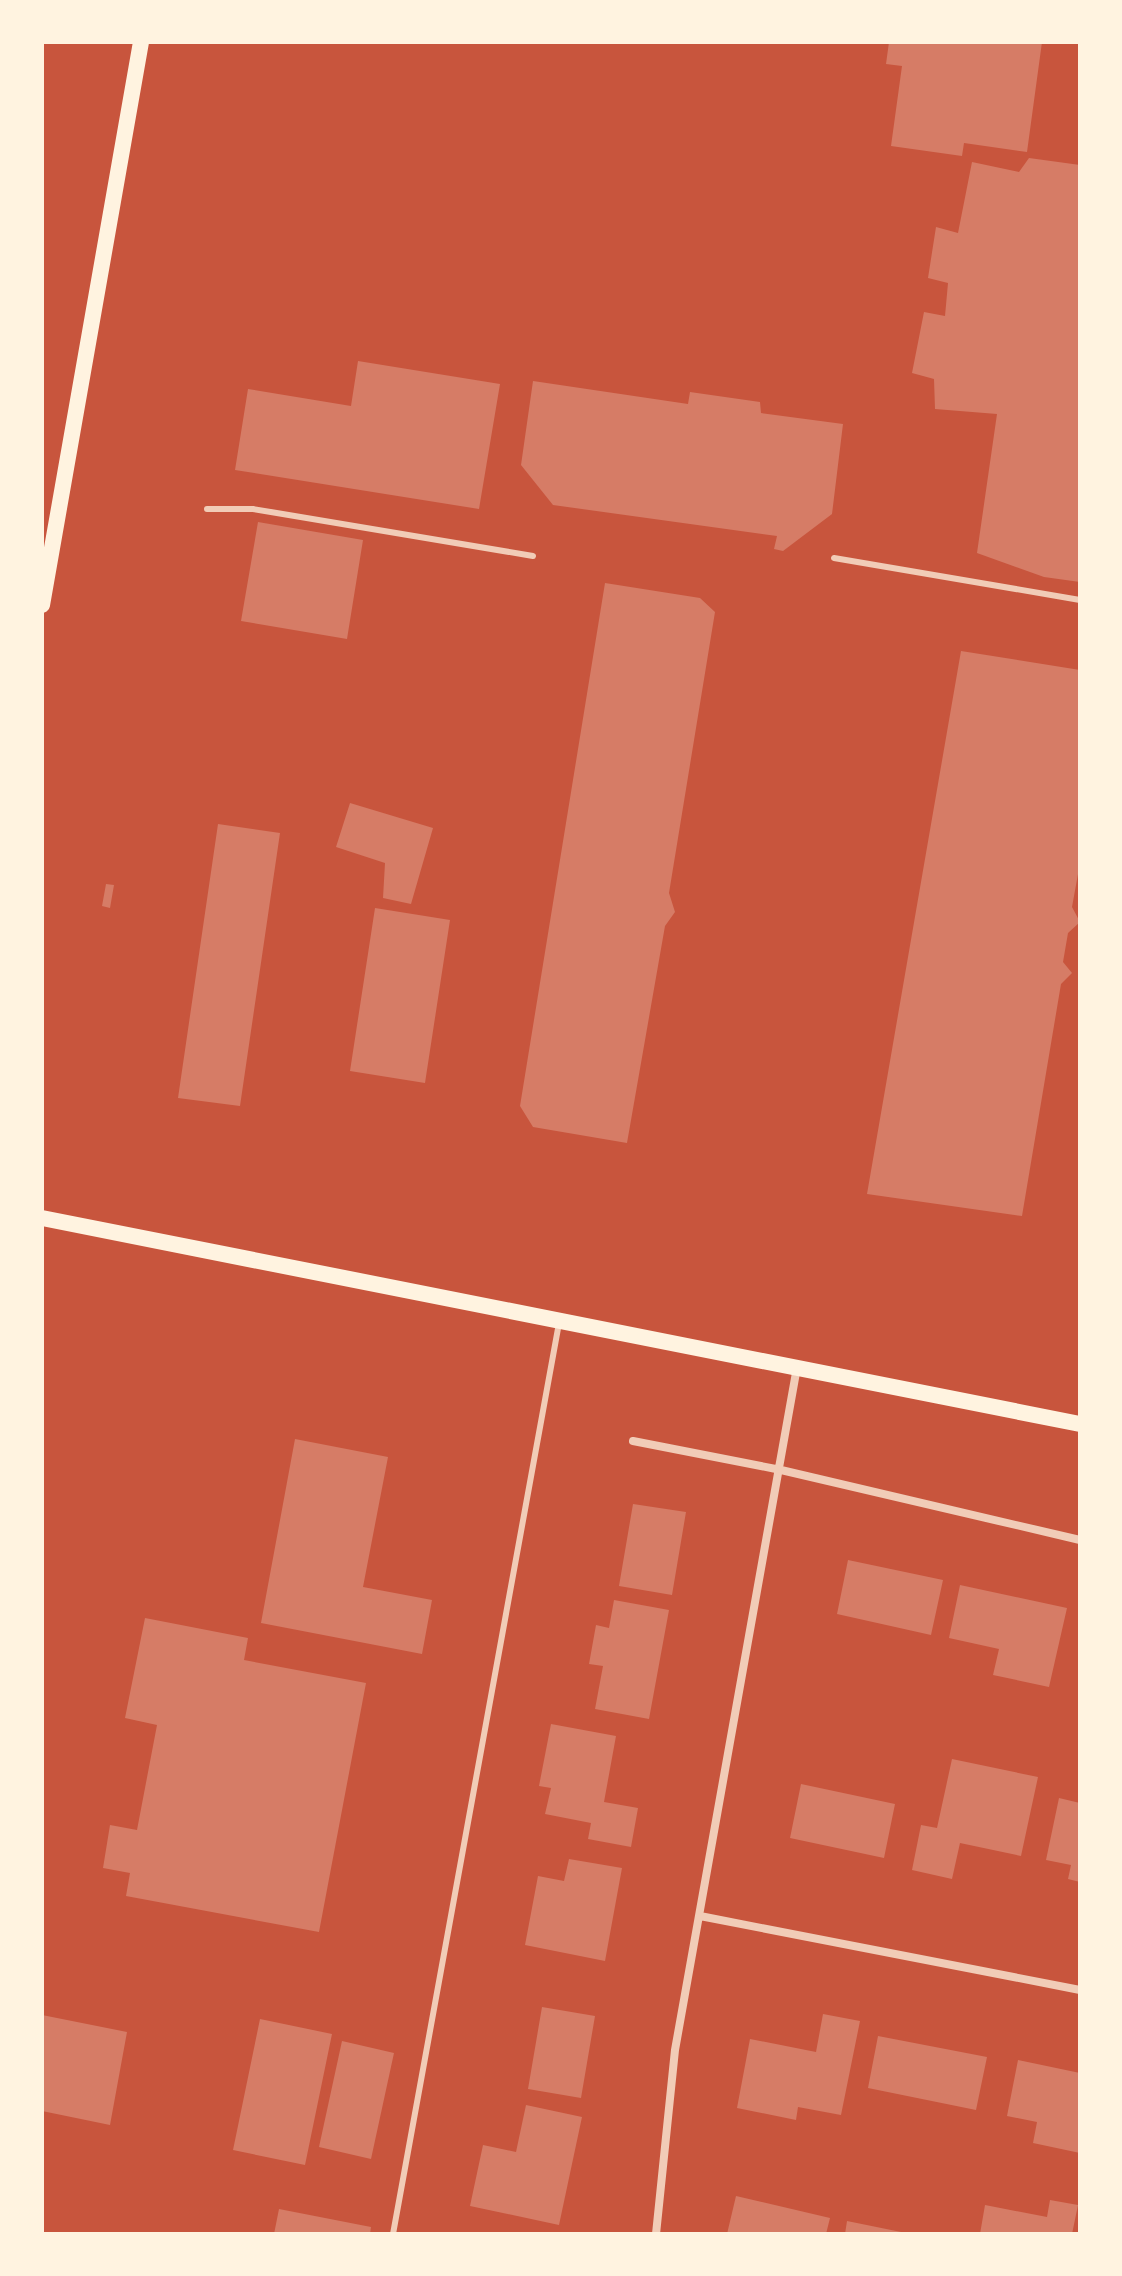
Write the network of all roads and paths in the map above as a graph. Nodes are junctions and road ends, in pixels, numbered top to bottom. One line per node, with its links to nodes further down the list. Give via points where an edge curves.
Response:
1 (141, 42): 6 (main road)
2 (207, 509): 3 (lane, via 253,509)
3 (533, 556)
4 (834, 558): 5 (lane)
5 (1080, 600)
6 (42, 605)
7 (42, 1218): 8 (main road)
8 (560, 1319): 9 (main road); 16 (lane)
9 (797, 1366): 10 (main road); 12 (street)
10 (1080, 1424)
11 (633, 1441): 12 (street)
12 (781, 1470): 13 (street); 14 (street)
13 (1080, 1540)
14 (700, 1916): 15 (street); 17 (street, via 675,2050)
15 (1080, 1990)
16 (393, 2234)
17 (656, 2234)

